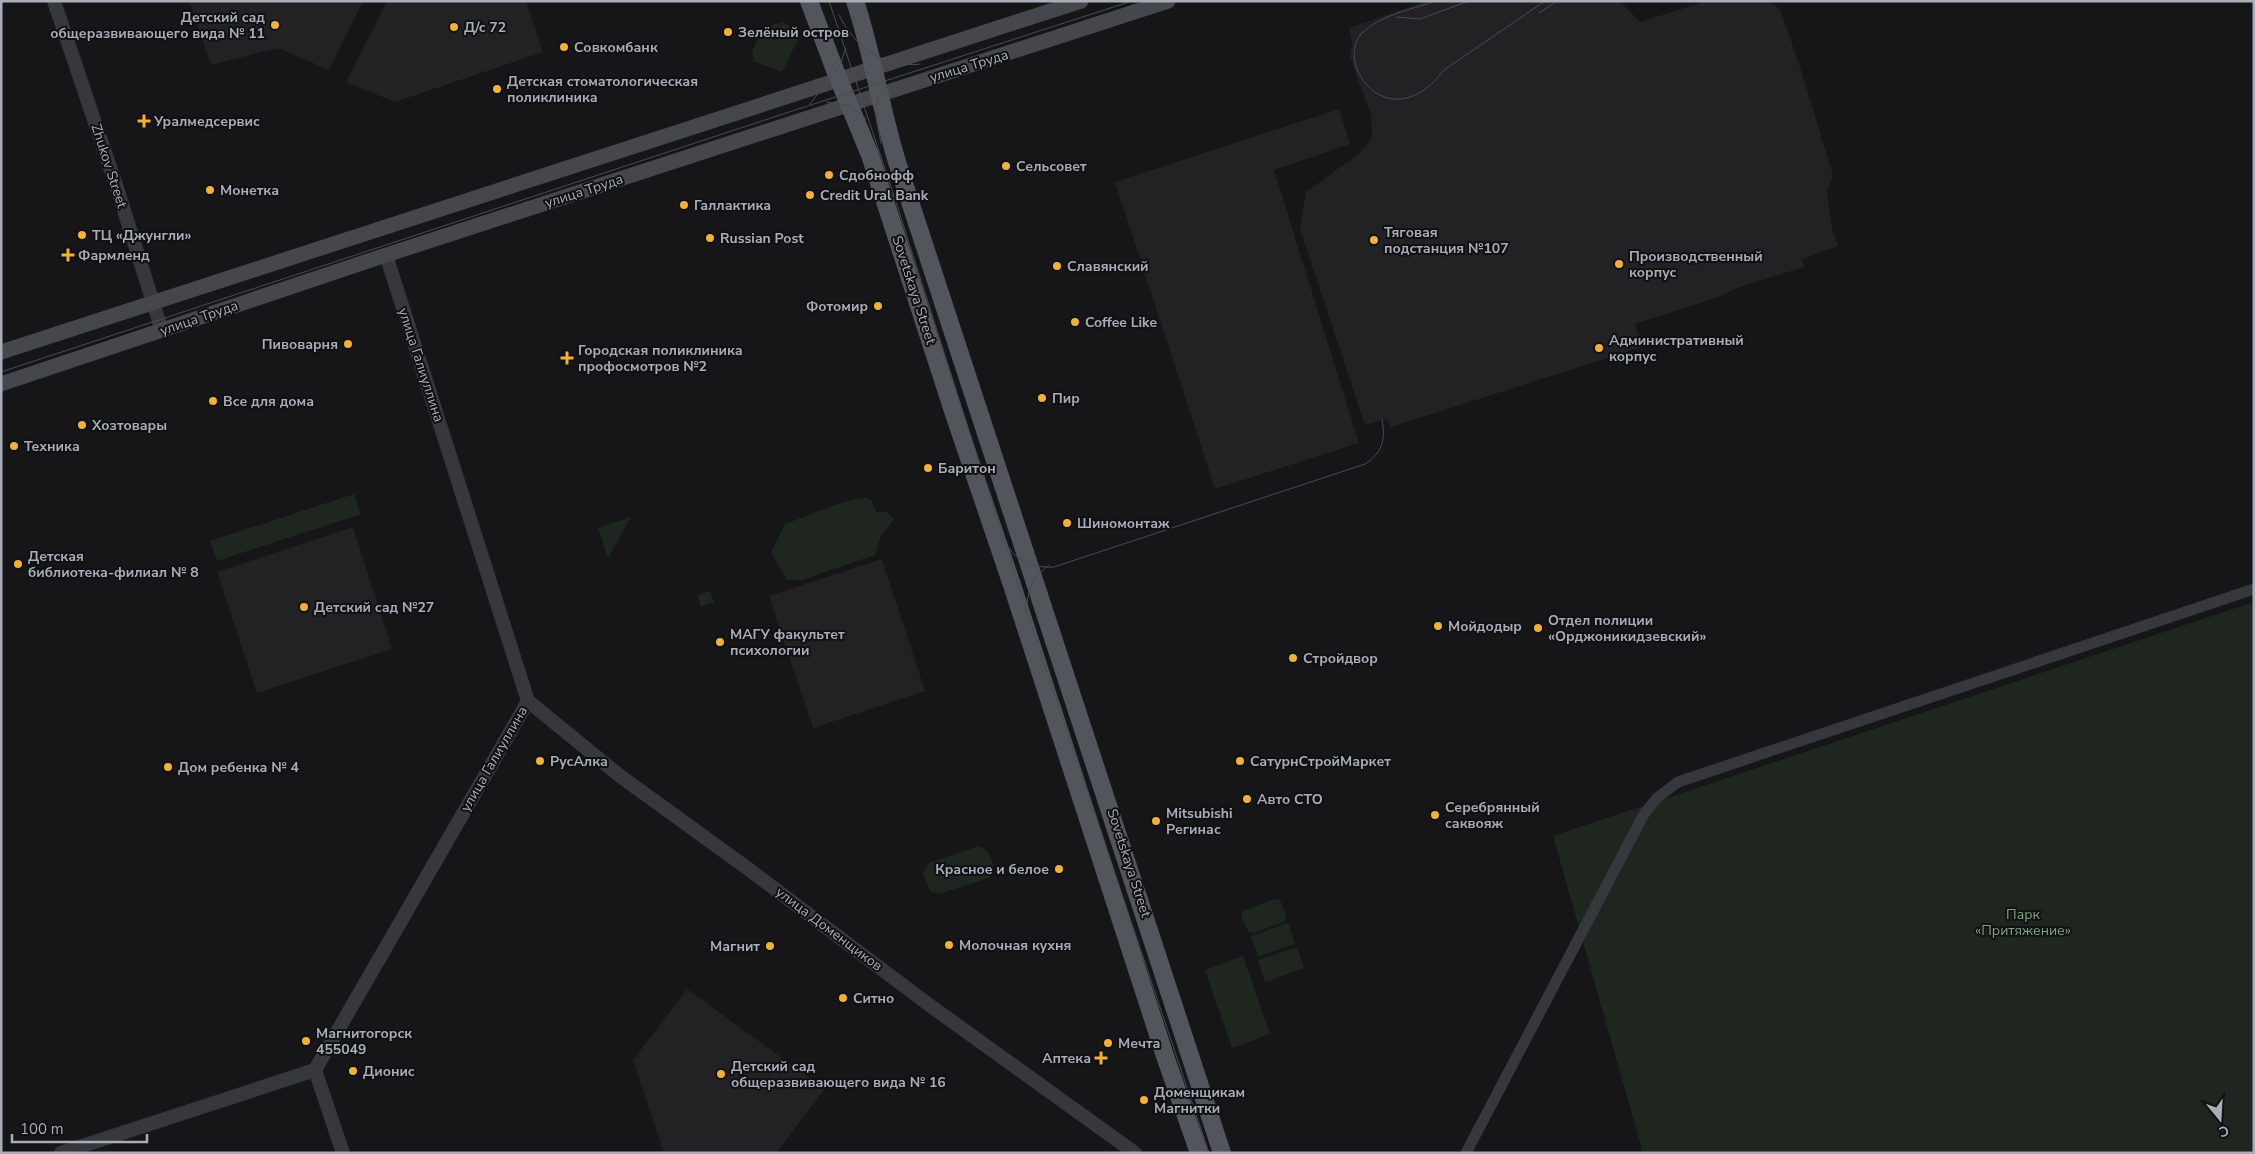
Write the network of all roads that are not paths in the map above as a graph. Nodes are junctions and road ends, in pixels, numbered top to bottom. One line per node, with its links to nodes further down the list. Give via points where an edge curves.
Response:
1 (54, 1): 11 (street, Zhukov Street)
2 (809, 1): 7 (main road, Sovetskaya Street)
3 (855, 1): 6 (main road, Sovetskaya Street)
4 (1081, 1): 6 (main road, улица Труда)
5 (1168, 1): 8 (main road, улица Труда)
6 (873, 69): 7 (main road, улица Труда); 8 (main road, Sovetskaya Street)
7 (839, 80): 9 (main road, Sovetskaya Street); 11 (main road, улица Труда)
8 (878, 95): 9 (main road, улица Труда); 15 (main road, Sovetskaya Street, via 926,253)
9 (850, 104): 10 (main road, улица Труда); 16 (main road, Sovetskaya Street)
10 (386, 255): 12 (main road, улица Труда); 18 (street, улица Галиуллина)
11 (153, 302): 12 (street, Zhukov Street); 13 (main road, улица Труда)
12 (162, 332): 14 (main road, улица Труда)
13 (1, 352)
14 (1, 384)
15 (1032, 574): 16 (main road); 24 (main road, Sovetskaya Street)
16 (1011, 582): 23 (main road, Sovetskaya Street)
17 (2254, 589): 25 (street, via 1678,782 1657,798 1644,814)
18 (528, 701): 19 (street, улица Галиуллина); 22 (street, улица Доменщиков, via 620,776)
19 (315, 1070): 20 (street); 21 (street)
20 (61, 1153)
21 (343, 1153)
22 (1135, 1153)
23 (1199, 1153)
24 (1222, 1153)
25 (1466, 1153)

